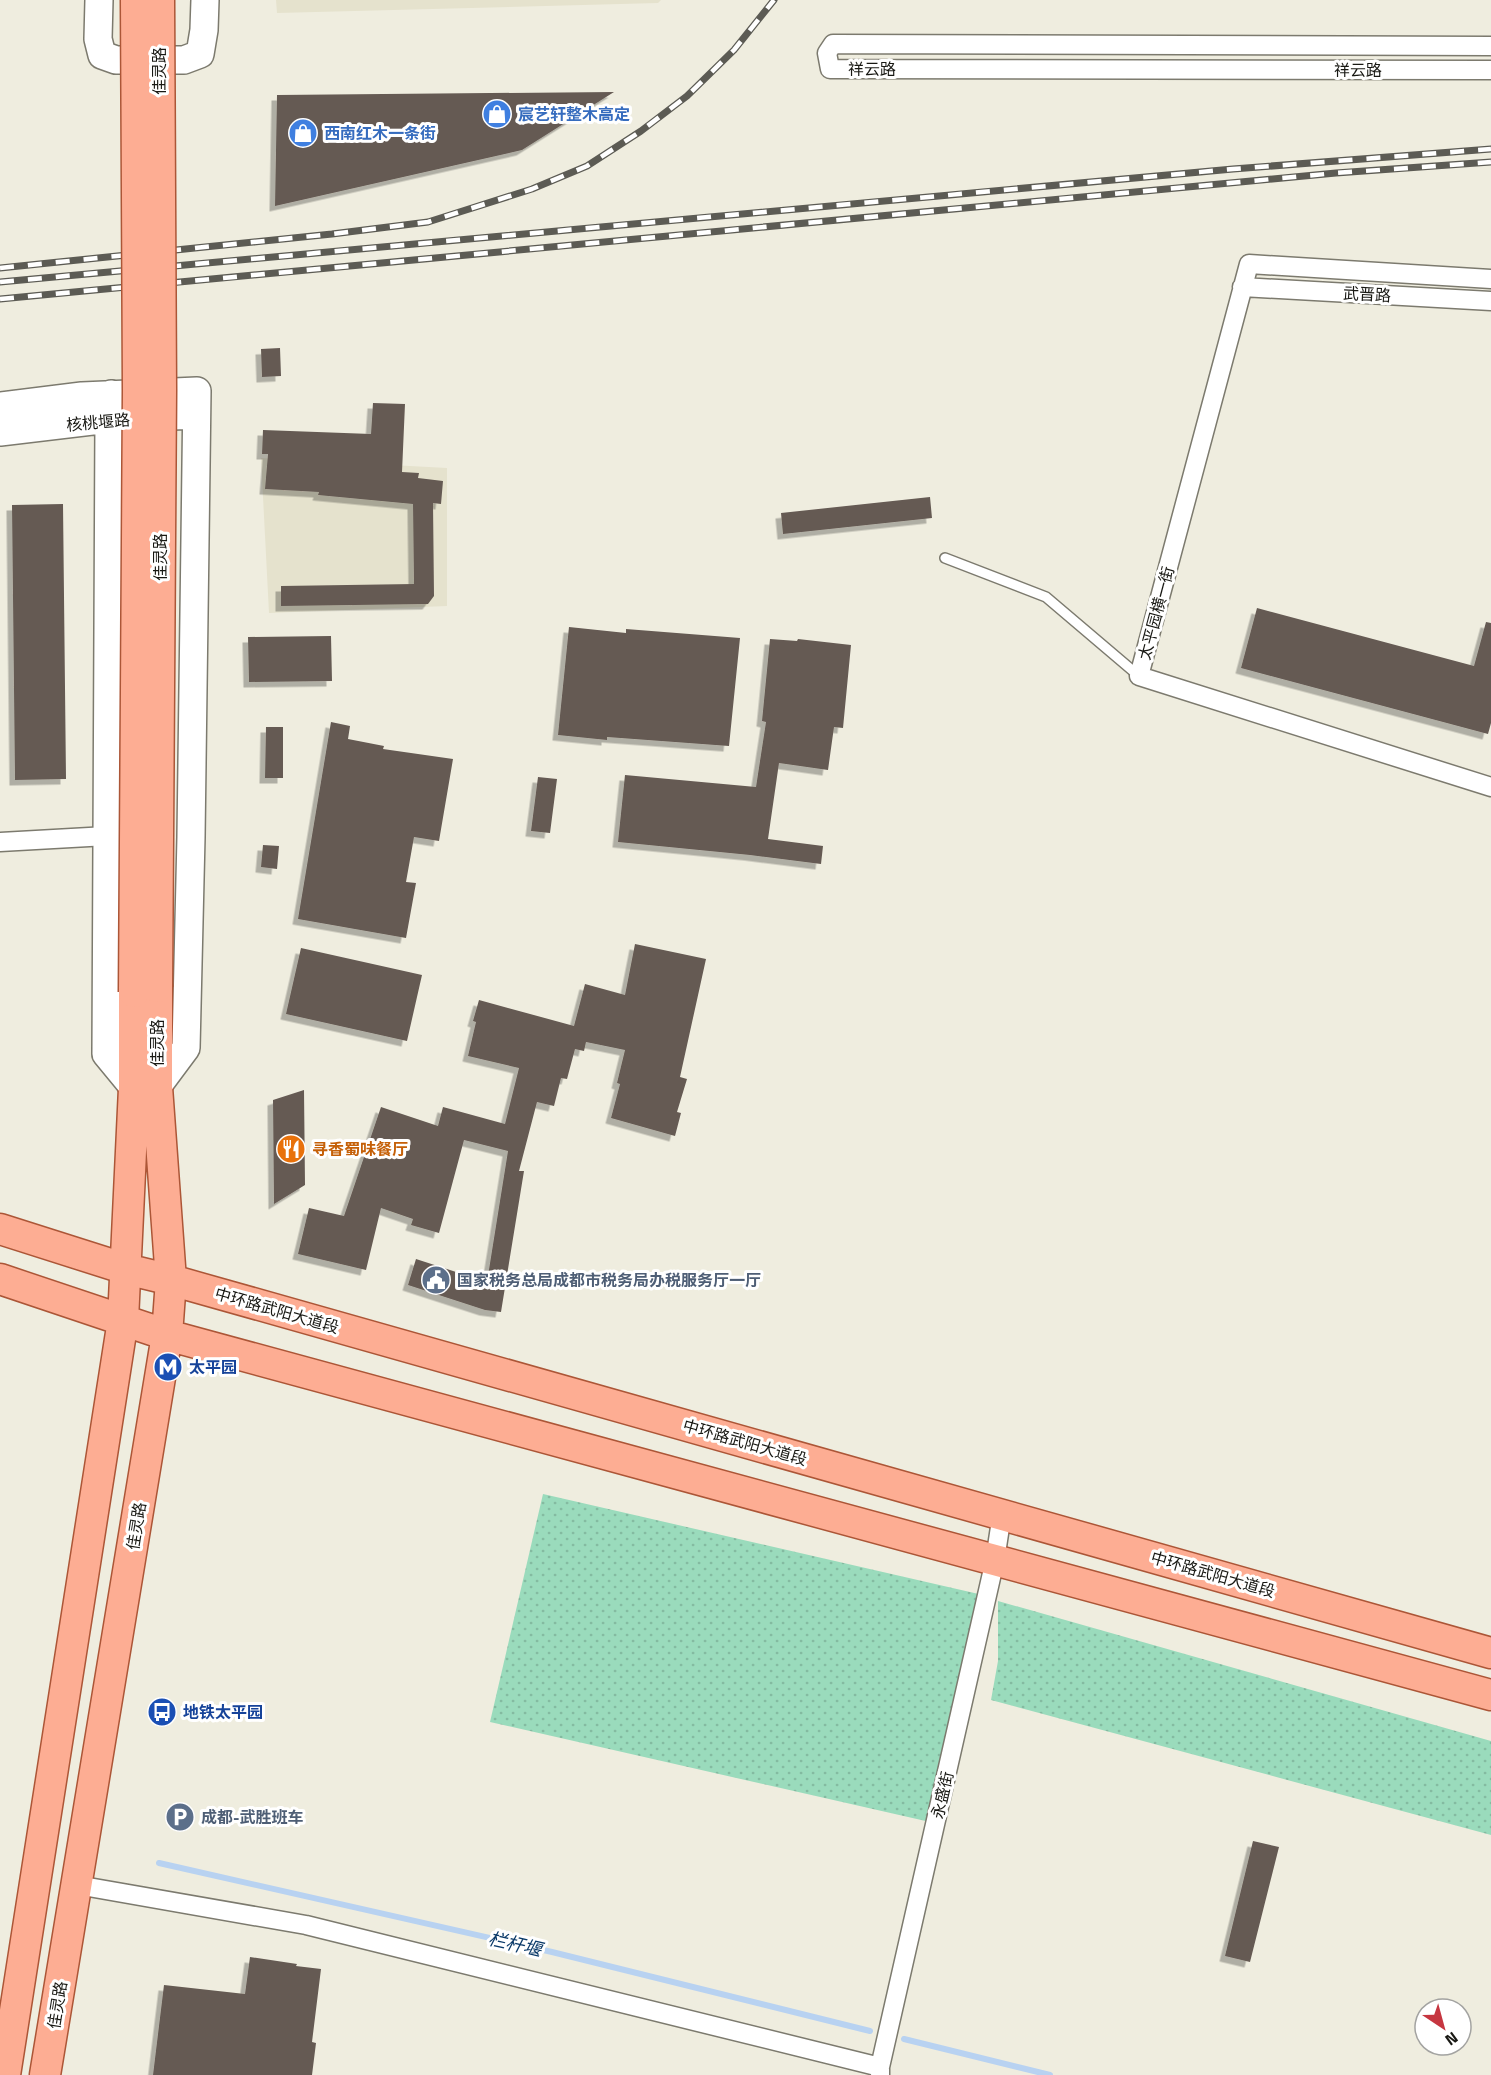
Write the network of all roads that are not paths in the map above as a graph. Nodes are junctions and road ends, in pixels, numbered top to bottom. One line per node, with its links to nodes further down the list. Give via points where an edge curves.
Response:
1 (99, 0): 4 (street, via 98,39 102,55 116,60 184,60 200,54)
2 (136, 0): 19 (main road, 佳灵路, bridge)
3 (159, 0): 19 (main road, 佳灵路, bridge, via 161,390)
4 (205, 0)
5 (1491, 46): 6 (street, 祥云路, via 833,44 827,54 830,69)
6 (1491, 70)
7 (1250, 264): 8 (street, 武晋路); 9 (street, 太平园横一街)
8 (1491, 279)
9 (1242, 286): 10 (street, 武晋路); 15 (street, 太平园横一街)
10 (1491, 301)
11 (0, 406): 12 (street)
12 (110, 407): 13 (street, 核桃堰路); 17 (street); 20 (street, via 197,391 186,1048)
13 (0, 432)
14 (945, 558): 15 (lane, via 1046,597)
15 (1139, 676): 16 (street, 太平园横一街)
16 (1491, 787)
17 (107, 836): 18 (street); 20 (street, via 106,1054)
18 (0, 842)
19 (145, 990): 20 (main road, 佳灵路)
20 (145, 1087): 22 (main road, 佳灵路); 24 (main road, 佳灵路)
21 (0, 1229): 22 (main road, 中环路武阳大道段)
22 (126, 1269): 24 (main road, 中环路武阳大道段); 25 (main road, 佳灵路)
23 (0, 1279): 25 (main road)
24 (171, 1280): 26 (main road, 佳灵路); 27 (main road, 中环路武阳大道段)
25 (123, 1320): 26 (main road); 33 (main road, 佳灵路)
26 (167, 1335): 28 (main road); 31 (main road, 佳灵路)
27 (1002, 1514): 28 (street, 永盛街); 29 (main road, 中环路武阳大道段)
28 (995, 1560): 30 (main road); 32 (street, 永盛街)
29 (1491, 1653)
30 (1491, 1695)
31 (76, 1885): 32 (street, via 306,1926); 34 (main road, 佳灵路)
32 (880, 2071)
33 (5, 2075)
34 (45, 2075)

